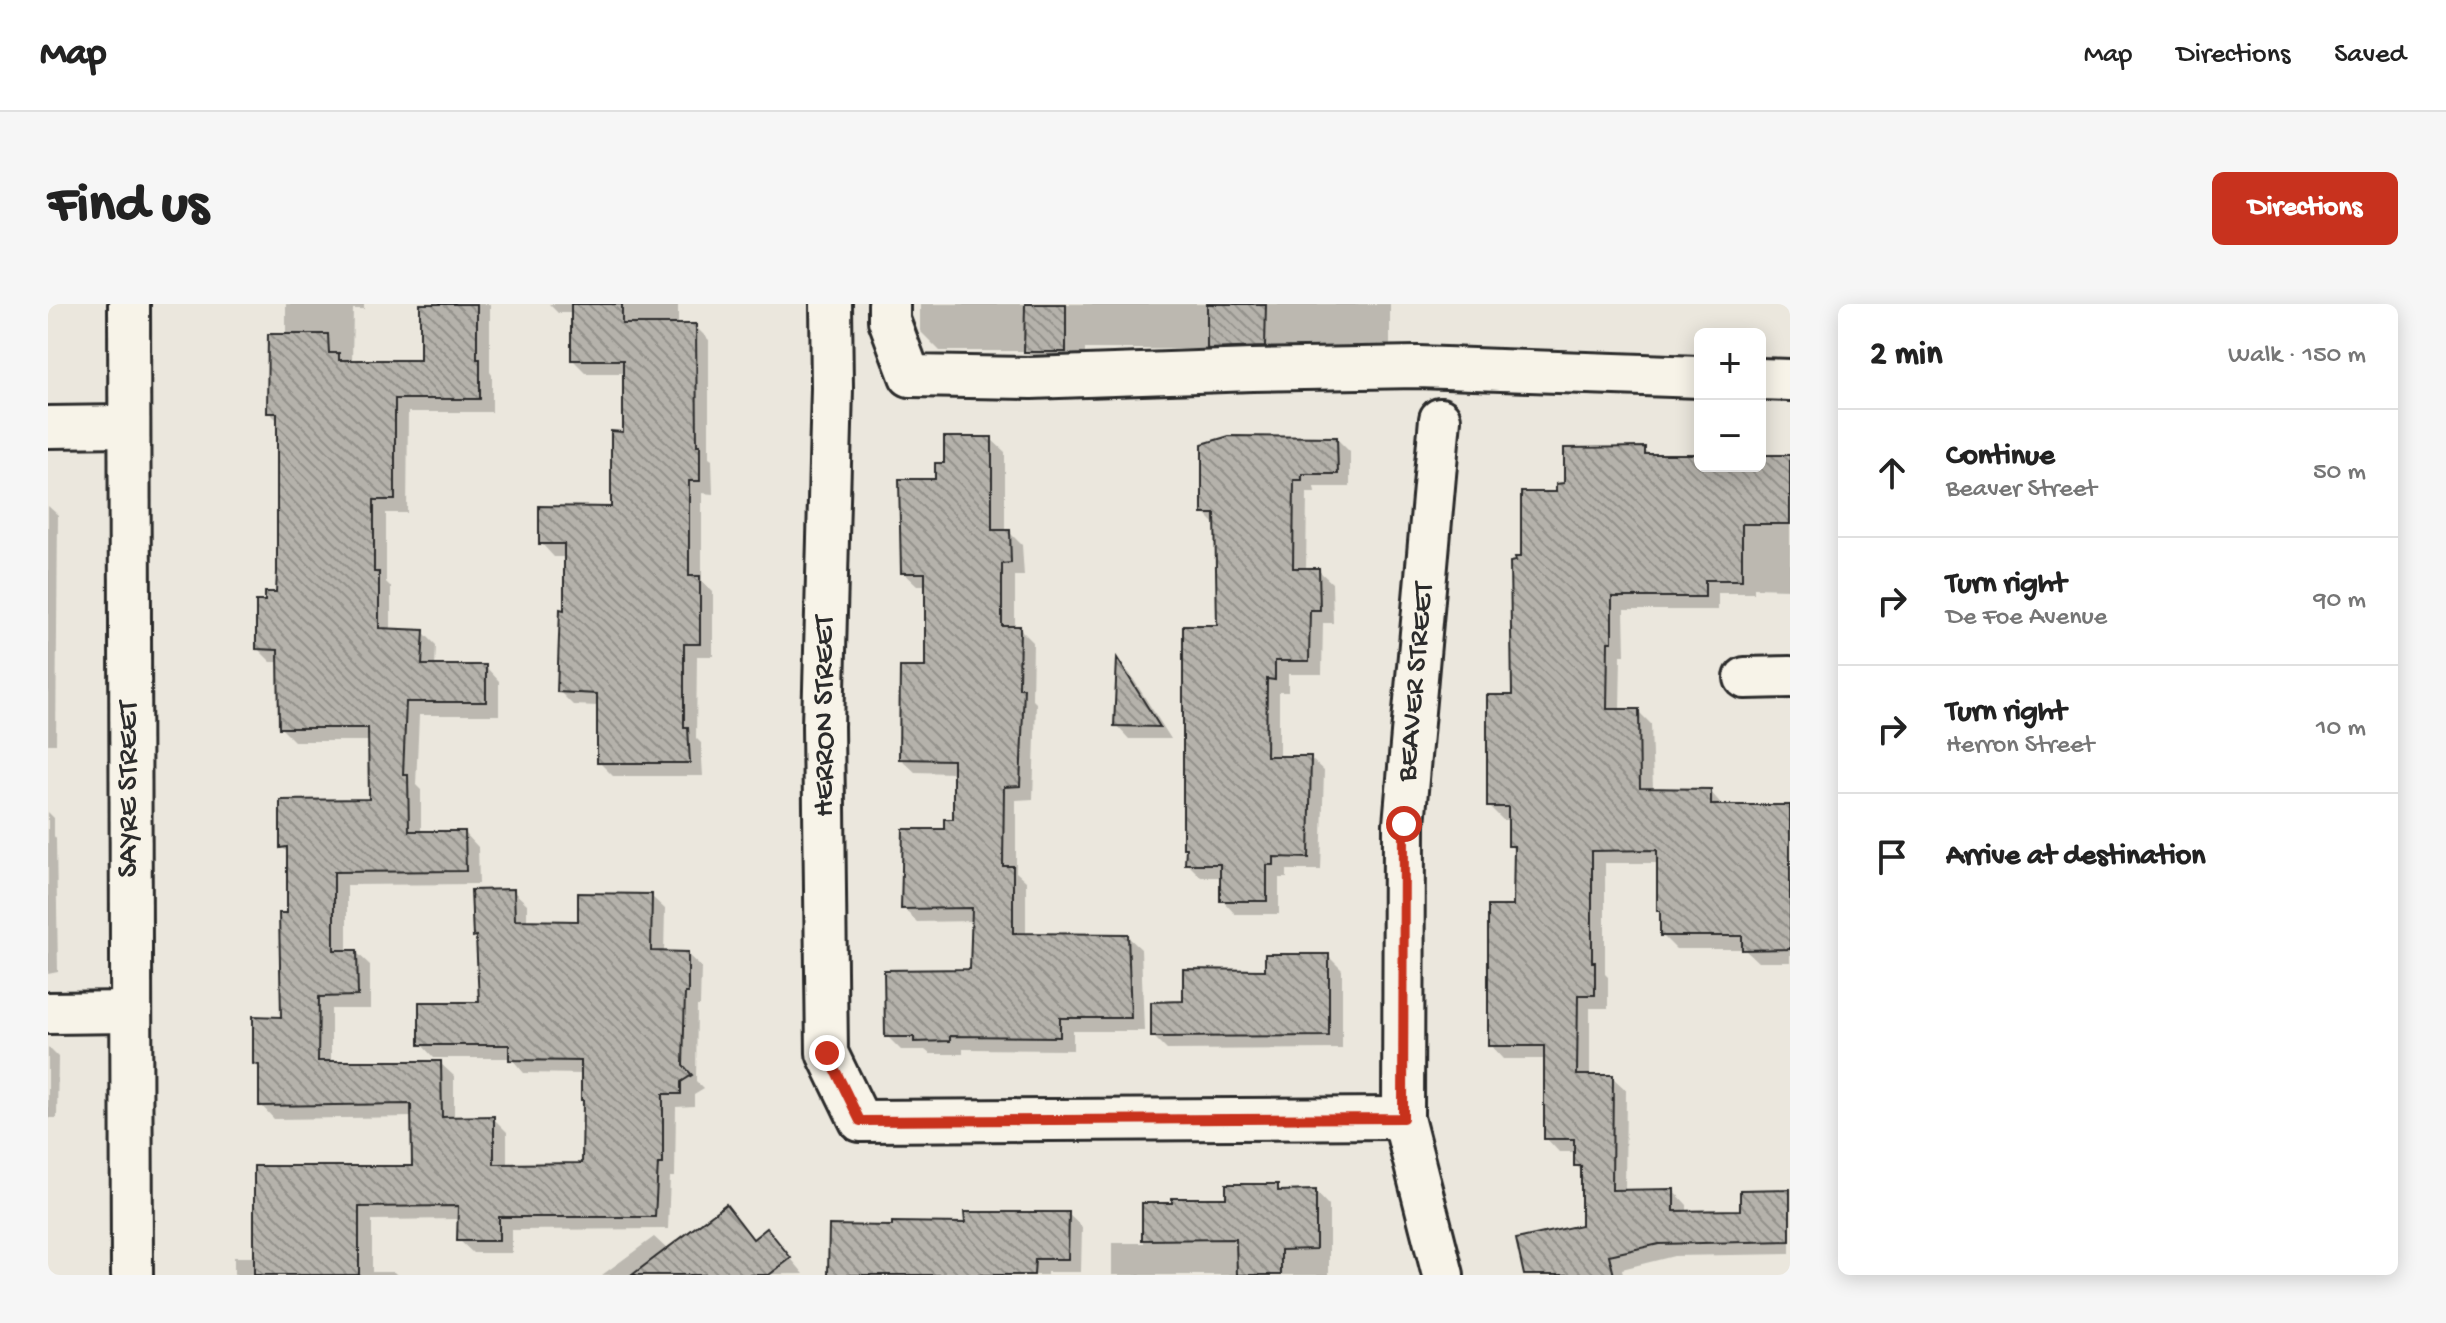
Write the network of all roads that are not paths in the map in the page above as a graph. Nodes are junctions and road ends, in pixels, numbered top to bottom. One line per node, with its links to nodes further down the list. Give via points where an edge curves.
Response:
1 (129, 304): 8 (street, SAYRE STREET)
2 (831, 304): 14 (street, HERRON STREET, via 823,726 827,1053 860,1121)
3 (889, 304): 4 (street, via 889,320 910,376 1031,378 1418,367)
4 (1694, 377)
5 (1766, 379): 6 (street)
6 (1790, 380)
7 (1440, 419): 14 (street, BEAVER STREET, via 1404,824)
8 (128, 426): 9 (street); 12 (street, SAYRE STREET)
9 (48, 427)
10 (1790, 677): 11 (street)
11 (1745, 678)
12 (131, 1012): 13 (street); 15 (street, SAYRE STREET)
13 (48, 1013)
14 (1403, 1118): 16 (street, BEAVER STREET)
15 (132, 1275)
16 (1443, 1275)

